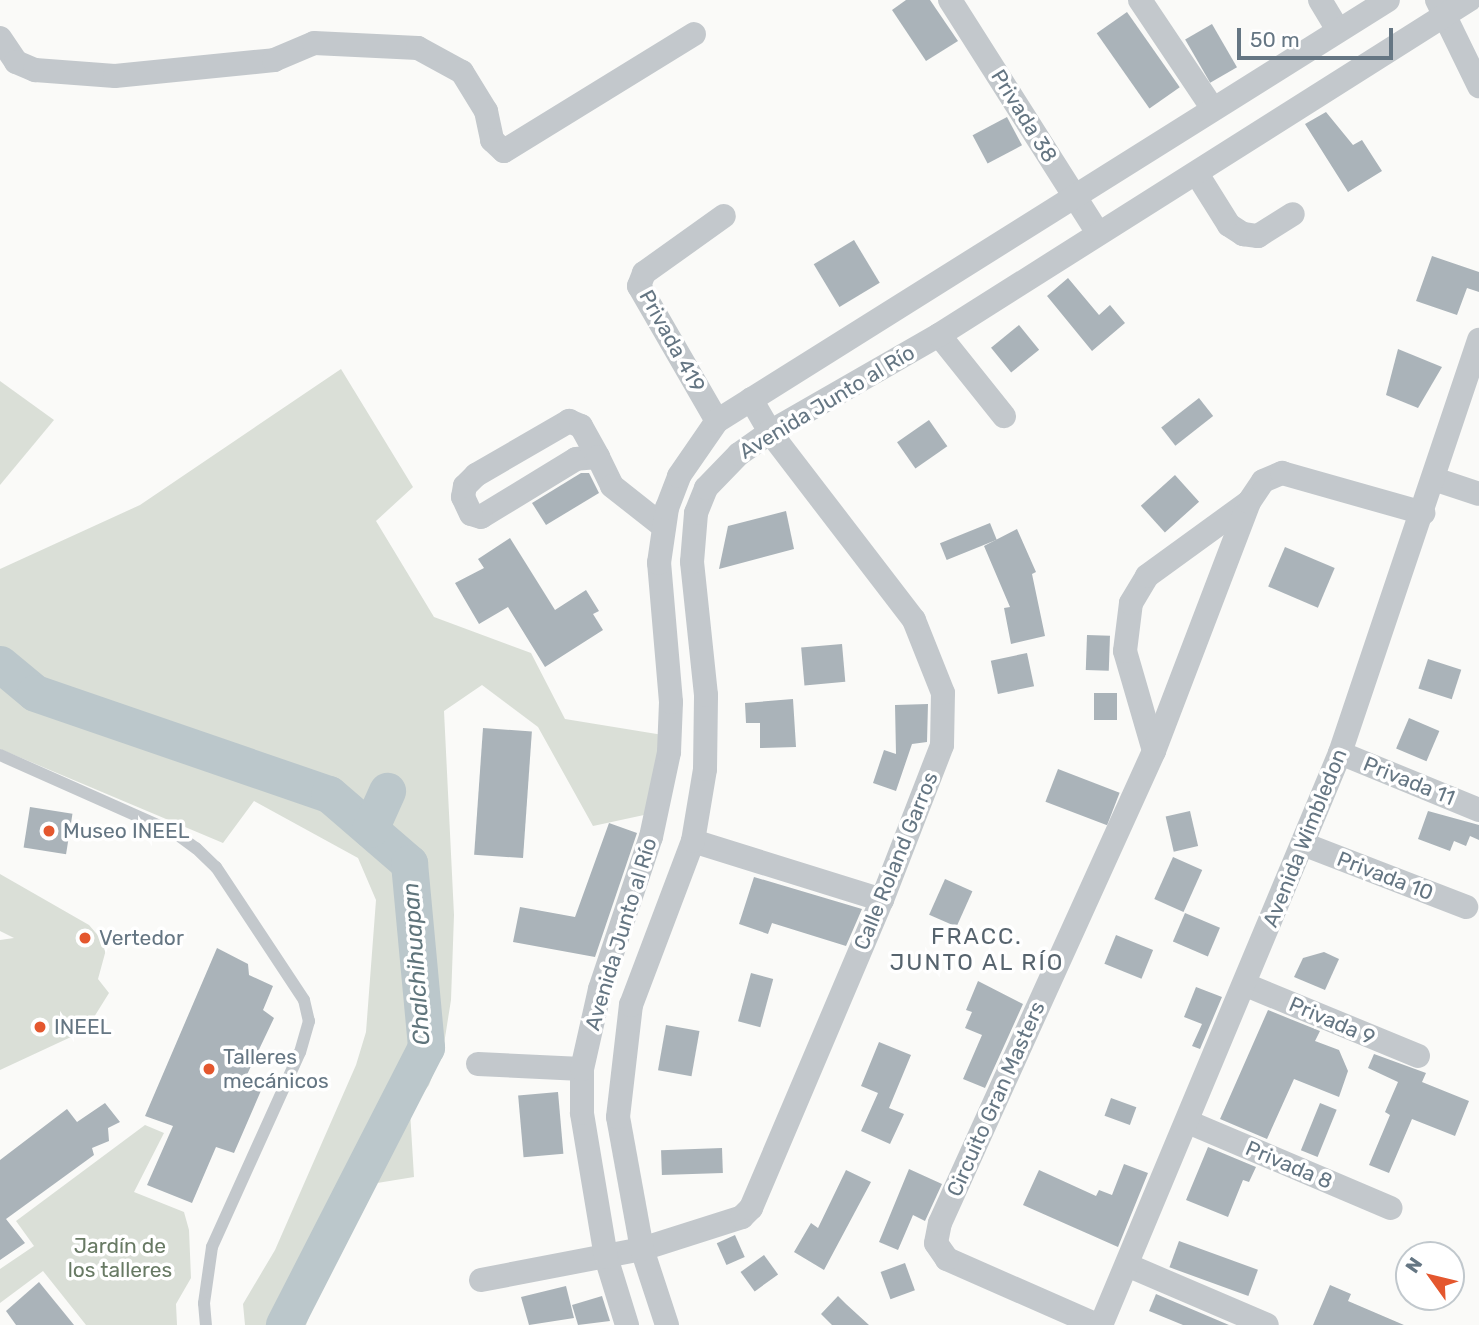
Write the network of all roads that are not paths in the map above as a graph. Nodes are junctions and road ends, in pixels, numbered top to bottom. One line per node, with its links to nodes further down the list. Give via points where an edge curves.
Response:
1 (950, 0): 13 (street, Privada 38)
2 (1140, 0): 11 (street)
3 (1320, 0): 7 (street)
4 (1388, 0): 7 (street, Avenida Junto al Río)
5 (1468, 0): 6 (street, Avenida Junto al Río)
6 (1442, 8): 10 (street); 12 (street, Avenida Junto al Río)
7 (1338, 30): 11 (street, Avenida Junto al Río)
8 (694, 34): 9 (street, via 504,151 492,140 486,111 462,72 418,48 314,43 274,60 115,76 35,70 16,62)
9 (0, 38)
10 (1479, 86)
11 (1213, 109): 13 (street, Avenida Junto al Río)
12 (1196, 174): 14 (street, via 1229,225 1243,234 1258,236); 16 (street, Avenida Junto al Río)
13 (1075, 196): 16 (street, Privada 38); 19 (street, Avenida Junto al Río)
14 (1293, 214)
15 (724, 216): 21 (street, Privada 419, via 644,273 639,286)
16 (1097, 233): 17 (street, Avenida Junto al Río)
17 (939, 335): 20 (street); 22 (street, Avenida Junto al Río)
18 (1477, 352): 24 (street, Avenida Wimbledon)
19 (751, 399): 21 (street, Avenida Junto al Río); 22 (street, Calle Roland Garros)
20 (1004, 416)
21 (717, 421): 28 (street, Avenida Junto al Río, via 679,475)
22 (770, 432): 29 (street, Avenida Junto al Río, via 738,454 706,488 696,513 692,562); 37 (street, Calle Roland Garros, via 914,620 943,693 942,745)
23 (598, 457): 23 (street, via 581,426 569,421 476,475 465,486 463,497 471,514 481,517 576,459); 28 (street, via 612,486)
24 (1434, 479): 25 (street); 27 (street, Avenida Wimbledon)
25 (1479, 494)
26 (1249, 502): 27 (street, Circuito Gran Masters, via 1263,481 1282,473); 31 (street, Circuito Gran Masters); 31 (street, Circuito Gran Masters, via 1147,576 1131,603 1125,651)
27 (1423, 513): 32 (street, Avenida Wimbledon)
28 (664, 527): 30 (street, Avenida Junto al Río, via 659,563)
29 (706, 695): 30 (street); 35 (street, Avenida Junto al Río, via 705,769)
30 (671, 702): 42 (street, Avenida Junto al Río, via 668,752 651,837 600,989)
31 (1154, 751): 52 (street, Circuito Gran Masters, via 940,1223 936,1243 947,1259)
32 (1340, 753): 34 (street, Privada 11); 36 (street, Avenida Wimbledon)
33 (0, 755): 49 (lane, via 175,833 196,848 216,867 304,1000 309,1021 300,1052 212,1247 204,1303)
34 (1479, 810)
35 (693, 841): 37 (street); 45 (street, Avenida Junto al Río, via 631,1004 618,1117)
36 (1303, 844): 38 (street, Privada 10); 39 (street, Avenida Wimbledon)
37 (882, 900): 45 (street, Calle Roland Garros, via 751,1208 743,1217)
38 (1466, 907)
39 (1246, 985): 40 (street, Privada 9); 43 (street, Avenida Wimbledon)
40 (1418, 1056)
41 (478, 1064): 42 (street)
42 (582, 1069): 46 (street, Avenida Junto al Río, via 582,1113)
43 (1188, 1122): 44 (street, Privada 8); 47 (street, Avenida Wimbledon)
44 (1391, 1208)
45 (642, 1249): 46 (street, Calle Roland Garros); 51 (street, Avenida Junto al Río)
46 (606, 1257): 48 (street, Calle Roland Garros); 50 (street, Avenida Junto al Río)
47 (1127, 1265): 52 (street, Avenida Wimbledon); 53 (street)
48 (481, 1280)
49 (206, 1325)
50 (627, 1325)
51 (667, 1325)
52 (1099, 1325)
53 (1267, 1325)

